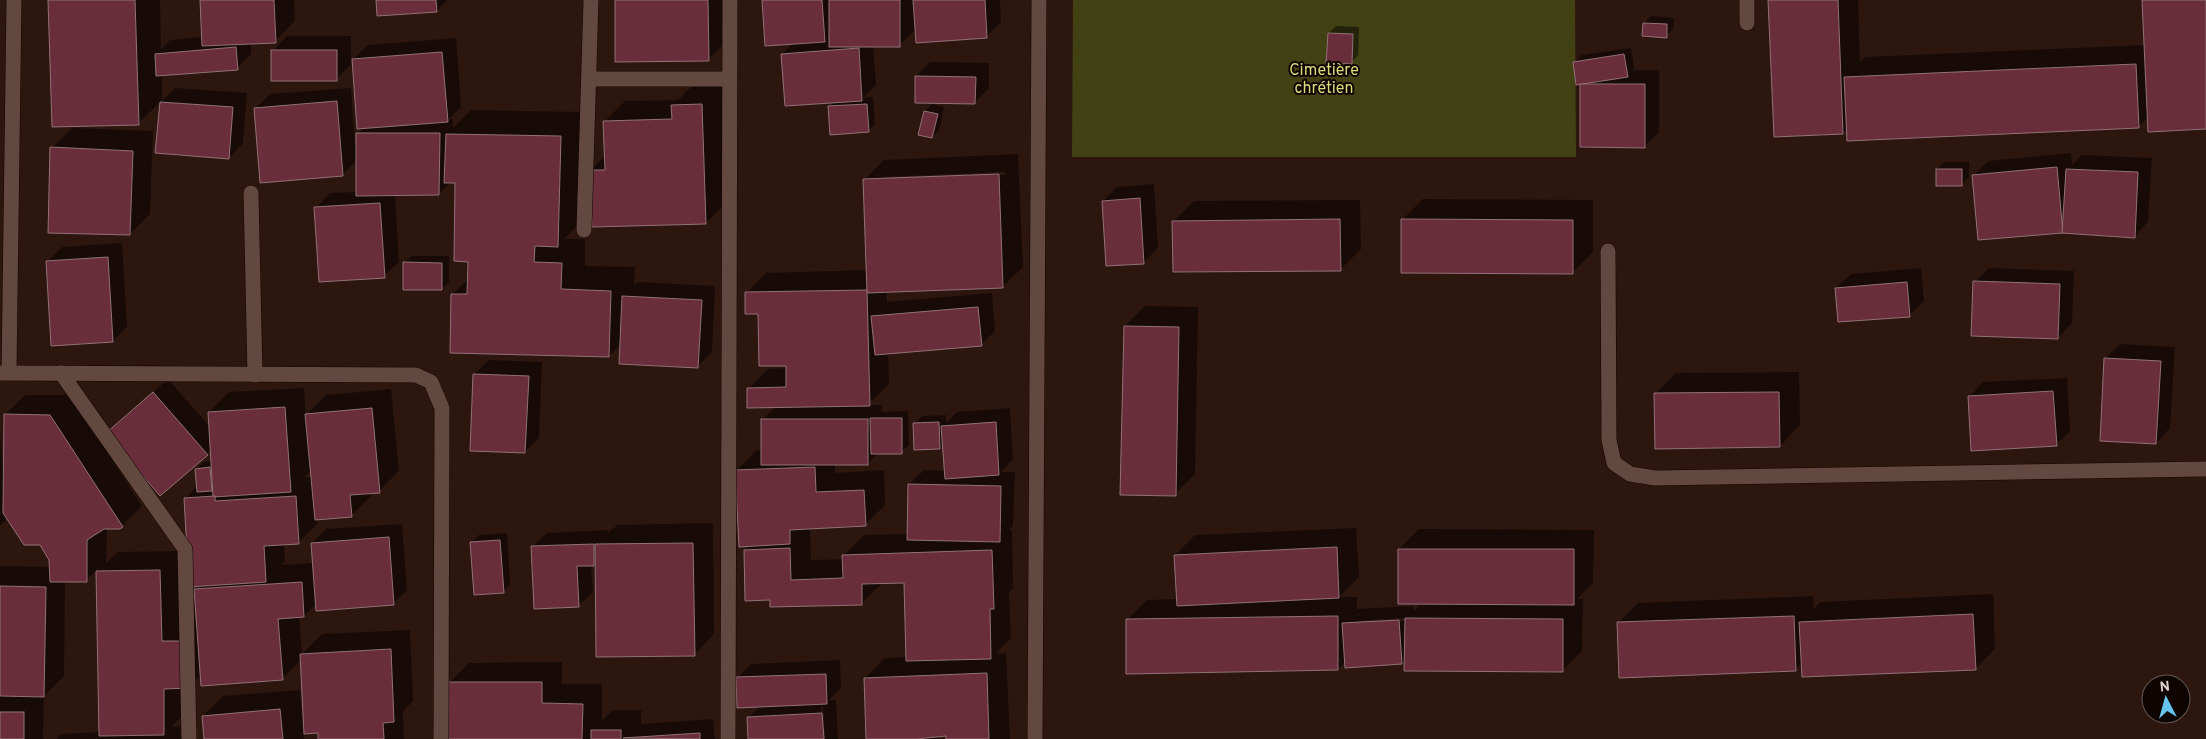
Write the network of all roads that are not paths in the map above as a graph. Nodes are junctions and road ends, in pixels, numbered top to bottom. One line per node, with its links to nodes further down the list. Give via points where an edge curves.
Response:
1 (14, 0): 12 (street)
2 (591, 0): 7 (street)
3 (730, 0): 8 (street)
4 (1039, 0): 19 (street)
5 (1747, 0): 6 (street)
6 (1747, 23)
7 (589, 79): 8 (street); 10 (street)
8 (729, 79): 18 (street)
9 (251, 193): 14 (street)
10 (584, 230)
11 (1608, 251): 15 (street, via 1609,440 1614,463 1630,474 1655,478)
12 (5, 373): 13 (street)
13 (61, 373): 14 (street); 16 (street, via 185,549)
14 (255, 375): 17 (street, via 416,376 431,382 442,408)
15 (2206, 469)
16 (189, 739)
17 (441, 739)
18 (728, 739)
19 (1036, 739)

